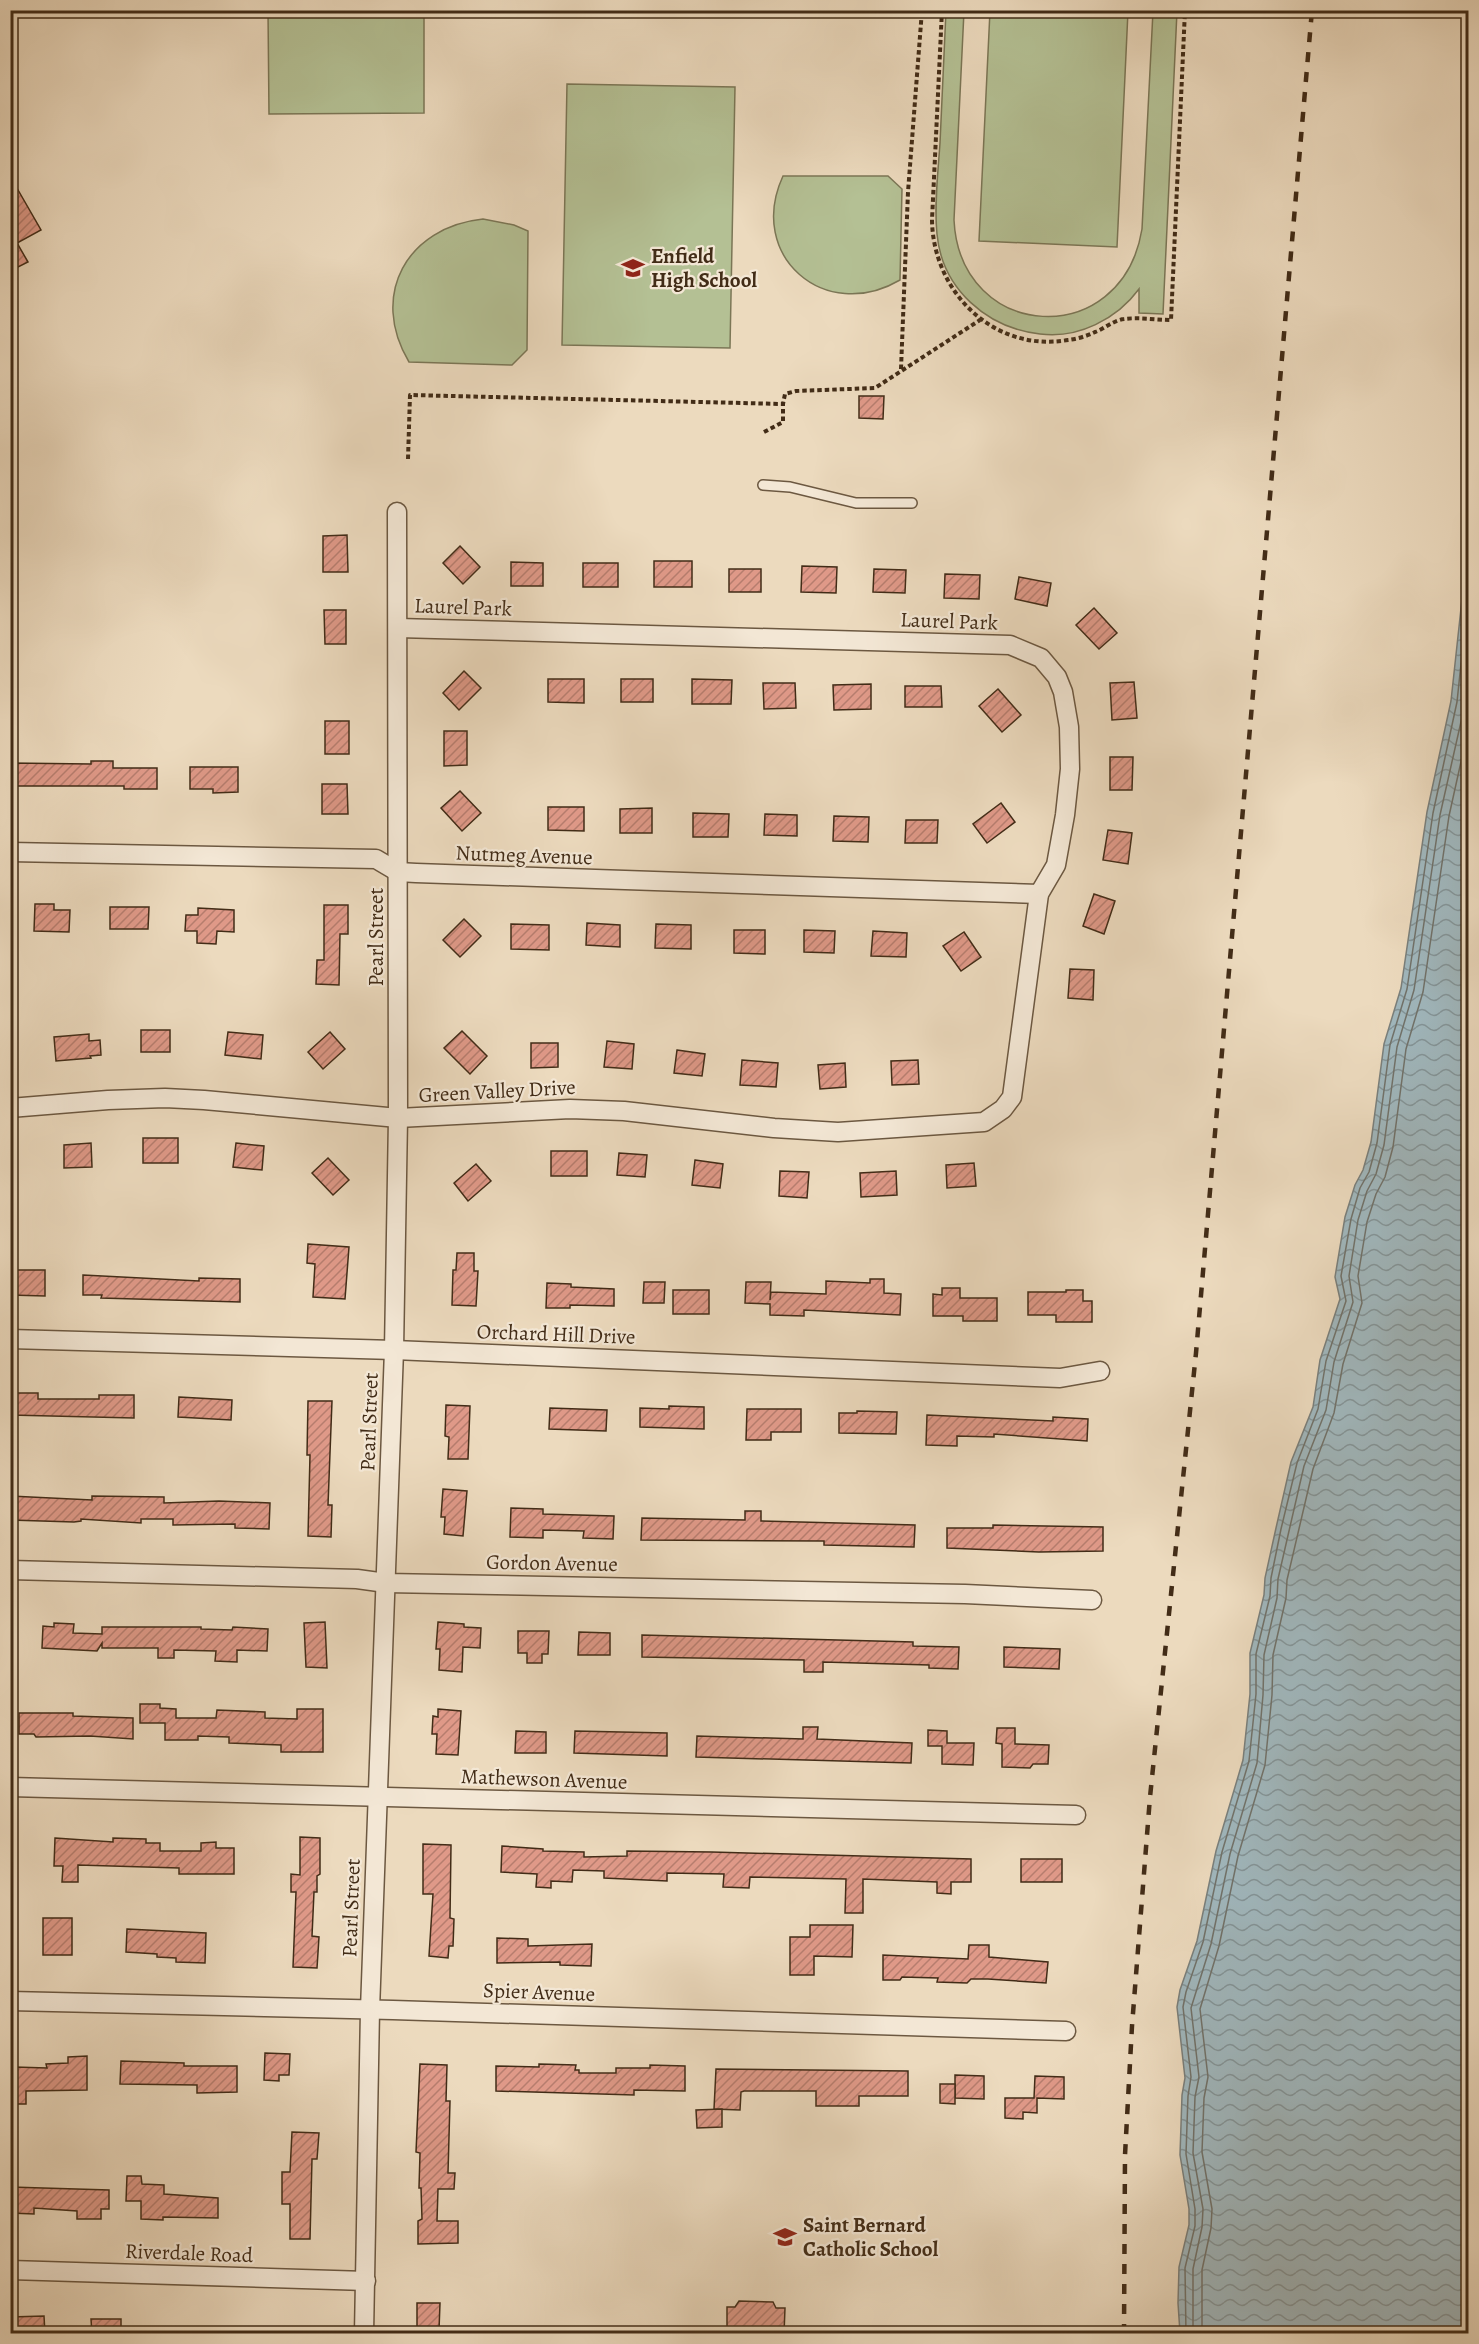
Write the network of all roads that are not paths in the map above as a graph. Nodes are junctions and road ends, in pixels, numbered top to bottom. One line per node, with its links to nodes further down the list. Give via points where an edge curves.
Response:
1 (763, 485): 2 (lane, via 790,487 856,503)
2 (912, 503)
3 (397, 512): 4 (street, Pearl Street)
4 (398, 628): 6 (street, Pearl Street); 7 (street, Laurel Park, via 1010,645 1041,658 1057,677 1069,727 1065,815 1056,865)
5 (10, 852): 6 (street, Nutmeg Avenue, via 376,859)
6 (398, 872): 7 (street, Nutmeg Avenue); 9 (street, Pearl Street)
7 (1039, 894): 10 (street, Laurel Park, via 1012,1097)
8 (10, 1108): 9 (street, Green Valley Drive, via 165,1098)
9 (398, 1118): 10 (street, Green Valley Drive, via 570,1109 838,1132); 12 (street, Pearl Street)
10 (984, 1122)
11 (10, 1339): 12 (street, Orchard Hill Drive)
12 (394, 1350): 13 (street, Orchard Hill Drive, via 1060,1378); 15 (street, Pearl Street)
13 (1100, 1371)
14 (10, 1570): 15 (street, Gordon Avenue)
15 (386, 1583): 16 (street, Gordon Avenue); 18 (street, Pearl Street)
16 (1092, 1600)
17 (10, 1787): 18 (street, Mathewson Avenue)
18 (378, 1796): 19 (street, Mathewson Avenue); 21 (street, Pearl Street)
19 (1076, 1815)
20 (10, 2001): 21 (street, Spier Avenue)
21 (370, 2010): 22 (street, Spier Avenue); 24 (street, Pearl Street)
22 (1066, 2031)
23 (10, 2270): 24 (street, Riverdale Road)
24 (366, 2281): 25 (street, Pearl Street)
25 (364, 2334)

